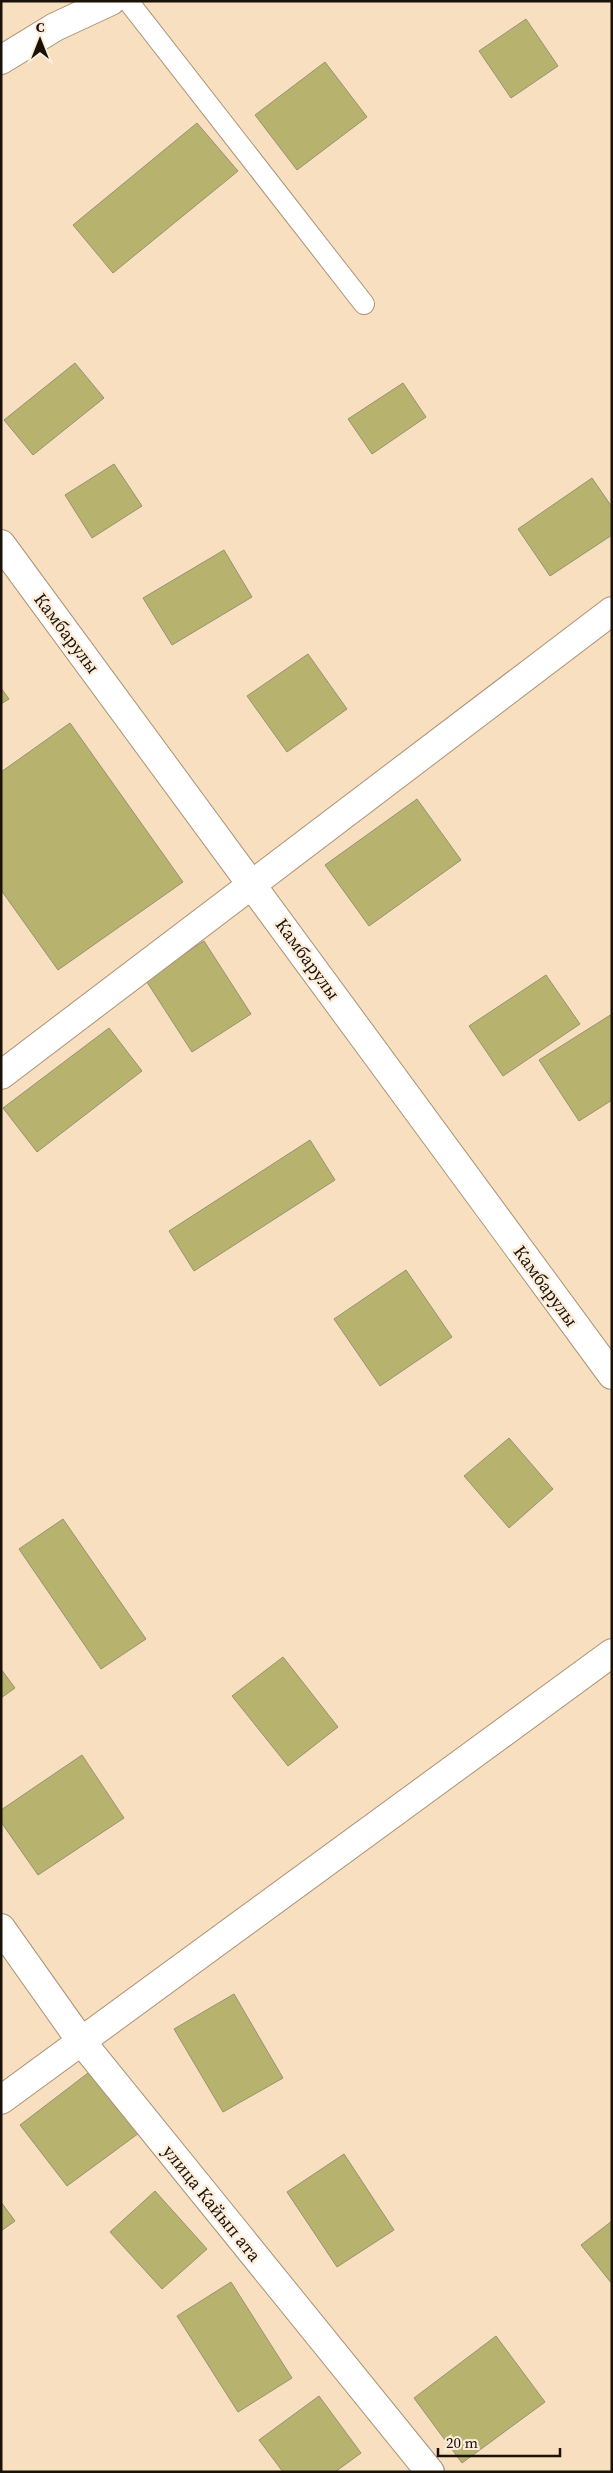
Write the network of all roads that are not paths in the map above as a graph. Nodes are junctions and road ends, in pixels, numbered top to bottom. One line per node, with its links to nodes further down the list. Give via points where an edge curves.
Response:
1 (112, 1): 3 (street, via 55,27)
2 (128, 1): 4 (lane)
3 (1, 60)
4 (364, 304)
5 (1, 544): 7 (street, Камбарулы)
6 (612, 611): 7 (street)
7 (252, 883): 8 (street); 9 (street, Камбарулы)
8 (1, 1074)
9 (612, 1375)
10 (612, 1653): 12 (street)
11 (1, 1928): 12 (street, улица Кайып ата)
12 (80, 2041): 13 (street); 14 (street, улица Кайып ата)
13 (1, 2100)
14 (430, 2472)

